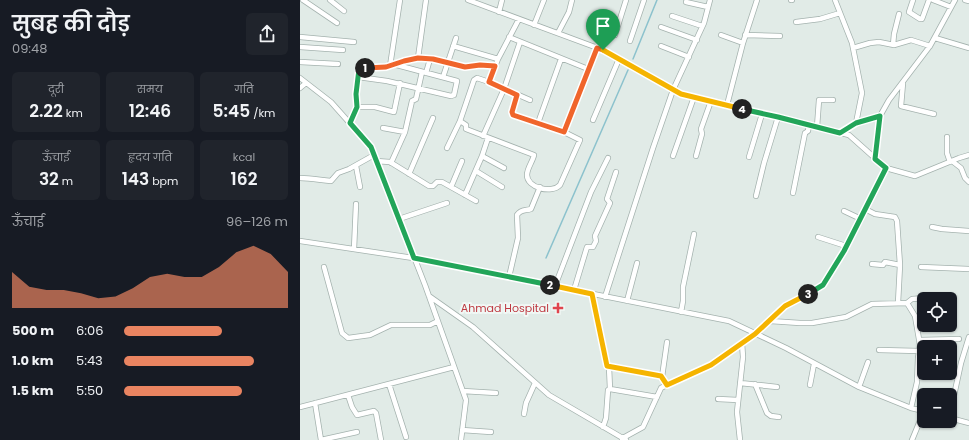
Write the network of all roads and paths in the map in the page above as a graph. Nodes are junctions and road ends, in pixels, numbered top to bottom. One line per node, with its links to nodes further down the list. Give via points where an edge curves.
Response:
1 (304, 0): 21 (street); 31 (street)
2 (330, 0): 24 (street)
3 (400, 0): 67 (street)
4 (426, 0): 59 (street)
5 (468, 0): 25 (street)
6 (502, 0): 25 (street)
7 (544, 0): 32 (street)
8 (572, 0): 35 (street)
9 (626, 0): 37 (street)
10 (644, 0): 45 (street)
11 (710, 0): 23 (street)
12 (757, 0): 36 (street)
13 (835, 0): 26 (street)
14 (913, 0): 15 (street, via 909,12 920,20)
15 (929, 0)
16 (933, 0): 22 (street)
17 (955, 0): 22 (street)
18 (964, 0): 19 (street)
19 (969, 1)
20 (686, 2): 23 (street)
21 (300, 5)
22 (951, 6): 43 (street)
23 (708, 7): 33 (street)
24 (344, 11)
25 (500, 12): 29 (street)
26 (840, 13): 30 (street, via 812,21); 55 (street)
27 (899, 14): 49 (street)
28 (672, 16): 33 (street)
29 (519, 19): 32 (street); 40 (street)
30 (796, 22)
31 (337, 23)
32 (534, 24): 35 (street)
33 (702, 26): 44 (street)
34 (661, 27): 44 (street)
35 (558, 33): 54 (street)
36 (745, 34): 39 (street); 48 (street)
37 (615, 35)
38 (721, 35): 48 (street)
39 (780, 36)
40 (509, 37): 47 (street); 61 (street)
41 (300, 38): 46 (street)
42 (456, 38): 50 (street)
43 (935, 38): 52 (street); 56 (street)
44 (697, 40): 58 (street)
45 (630, 41)
46 (354, 42)
47 (520, 42): 62 (street); 80 (street)
48 (743, 42): 87 (street)
49 (893, 45): 52 (street, via 911,40); 55 (street, via 875,42)
50 (453, 46): 61 (street); 65 (street)
51 (661, 46): 58 (street)
52 (930, 46): 75 (street)
53 (300, 47): 57 (street)
54 (597, 48): 63 (street); 69 (street)
55 (853, 48): 98 (street, via 862,93)
56 (969, 48)
57 (343, 50)
58 (689, 57): 81 (street)
59 (418, 58): 60 (street); 67 (street)
60 (430, 59): 65 (street); 70 (street)
61 (498, 59): 68 (street)
62 (561, 59): 69 (street); 97 (street)
63 (619, 59): 81 (street); 94 (street)
64 (300, 62): 66 (street)
65 (447, 63): 68 (street, via 465,67); 72 (street)
66 (338, 64)
67 (391, 65): 70 (street); 71 (street, via 360,68)
68 (495, 66): 74 (street)
69 (588, 69): 103 (street)
70 (424, 72): 72 (street); 78 (street)
71 (358, 77): 77 (street); 88 (street)
72 (443, 77): 78 (street, via 457,82 453,95)
73 (300, 78): 76 (street)
74 (489, 82): 80 (street); 95 (street, via 475,79)
75 (903, 82): 90 (street, via 901,106); 91 (street)
76 (306, 83): 79 (street); 96 (street, via 331,102)
77 (400, 84): 78 (street); 88 (street, via 394,112 375,107)
78 (418, 87): 102 (street)
79 (300, 88)
80 (504, 89): 82 (street); 105 (street)
81 (673, 90): 83 (street); 162 (street, via 638,190)
82 (517, 95): 84 (street); 97 (street, via 512,114)
83 (694, 97): 86 (street); 112 (street)
84 (530, 100)
85 (833, 100): 100 (street, via 819,100)
86 (711, 101): 87 (street); 113 (street)
87 (727, 105): 89 (street)
88 (357, 107): 96 (street)
89 (762, 114): 92 (street); 114 (street)
90 (934, 114)
91 (880, 116): 98 (street); 116 (street)
92 (778, 117): 99 (street); 135 (street)
93 (433, 118): 126 (street)
94 (593, 120)
95 (460, 121): 105 (street, via 466,125 466,129); 108 (street)
96 (350, 123): 109 (street, via 371,147)
97 (538, 123): 103 (street)
98 (856, 123): 104 (street)
99 (808, 125): 100 (street); 133 (street)
100 (816, 127): 104 (street)
101 (383, 128): 102 (street)
102 (405, 132): 120 (street)
103 (564, 132): 132 (street, via 580,141 559,186 549,190)
104 (840, 133): 116 (street, via 849,135)
105 (482, 136): 107 (street)
106 (947, 137): 119 (street, via 947,153)
107 (488, 138): 111 (street); 132 (street, via 534,155 527,176 531,184)
108 (447, 148)
109 (374, 155): 117 (street); 121 (street)
110 (969, 155): 119 (street)
111 (482, 156): 122 (street); 124 (street)
112 (673, 156)
113 (696, 156)
114 (749, 157)
115 (608, 158): 158 (street, via 588,198)
116 (875, 159): 123 (street)
117 (376, 161): 120 (street); 141 (street)
118 (462, 161): 130 (street)
119 (951, 161): 123 (street, via 915,176); 128 (street, via 961,168)
120 (392, 163): 126 (street)
121 (356, 166): 127 (street, via 338,173 331,181); 129 (street)
122 (504, 168)
123 (886, 168): 139 (street)
124 (476, 171): 131 (street); 134 (street)
125 (616, 172): 159 (street, via 607,199 610,203 595,236 593,247 587,247)
126 (409, 174): 130 (street, via 431,187 439,181)
127 (300, 178)
128 (969, 182)
129 (360, 187)
130 (451, 187): 134 (street)
131 (502, 187)
132 (540, 187): 157 (street, via 531,209 520,211 517,215 518,238)
133 (794, 193)
134 (465, 195): 136 (street)
135 (756, 196)
136 (476, 201)
137 (447, 203): 141 (street)
138 (356, 204): 149 (street)
139 (865, 209): 142 (street); 153 (street, via 875,214 896,218)
140 (844, 211): 142 (street)
141 (399, 219): 150 (street)
142 (861, 219): 148 (street)
143 (932, 227): 144 (street)
144 (969, 230)
145 (694, 234): 167 (street, via 683,287)
146 (818, 237): 148 (street)
147 (300, 241): 149 (street)
148 (846, 246): 169 (street, via 823,285 785,306)
149 (354, 249): 150 (street)
150 (414, 258): 157 (street); 161 (street)
151 (637, 263): 164 (street)
152 (872, 264): 153 (street)
153 (900, 264): 165 (street)
154 (324, 266): 168 (street, via 342,333 348,338 370,335 391,325 430,325)
155 (921, 267): 156 (street)
156 (969, 269)
157 (509, 277): 158 (street)
158 (555, 286): 159 (street)
159 (574, 290): 160 (street)
160 (592, 294): 162 (street); 181 (street)
161 (429, 296): 168 (street); 184 (street, via 473,327)
162 (605, 297): 164 (street)
163 (917, 299): 166 (street)
164 (626, 301): 167 (street)
165 (898, 302): 166 (street); 169 (street, via 872,304 846,317 812,323)
166 (907, 303): 173 (street, via 915,316)
167 (681, 312): 170 (street, via 729,322)
168 (438, 321): 180 (street)
169 (770, 321): 170 (street)
170 (755, 334): 175 (street); 179 (street)
171 (969, 337): 192 (street)
172 (959, 339): 173 (street)
173 (920, 340)
174 (667, 342): 182 (street)
175 (742, 343): 185 (street); 188 (street, via 711,365)
176 (879, 350): 177 (street)
177 (917, 350)
178 (868, 362): 191 (street)
179 (814, 364): 189 (street); 191 (street)
180 (454, 367): 186 (street); 194 (street)
181 (609, 367): 182 (street); 193 (street)
182 (662, 377): 188 (street)
183 (917, 380): 202 (street)
184 (535, 383): 203 (street); 207 (street, via 549,395)
185 (740, 383): 187 (street); 199 (street)
186 (389, 384): 196 (street); 211 (street)
187 (755, 384): 190 (street); 204 (street, via 767,413)
188 (667, 385): 197 (street, via 661,388)
189 (810, 385)
190 (777, 387)
191 (859, 387): 202 (street)
192 (956, 388)
193 (610, 389): 197 (street); 207 (street, via 607,391)
194 (463, 391): 195 (street); 208 (street, via 466,400)
195 (496, 393)
196 (348, 395): 200 (street); 214 (street, via 357,415 376,413)
197 (657, 397): 212 (street, via 643,427)
198 (718, 399): 199 (street)
199 (738, 400): 216 (street)
200 (315, 403): 201 (street); 213 (street)
201 (300, 407)
202 (911, 408): 217 (street, via 924,411)
203 (524, 414)
204 (779, 417)
205 (957, 420): 206 (street)
206 (969, 423)
207 (603, 427): 212 (street)
208 (462, 430): 210 (street); 215 (street)
209 (357, 432): 213 (street)
210 (491, 432)
211 (406, 437)
212 (623, 439)
213 (321, 440)
214 (381, 440)
215 (461, 440)
216 (740, 440)
217 (912, 440)

